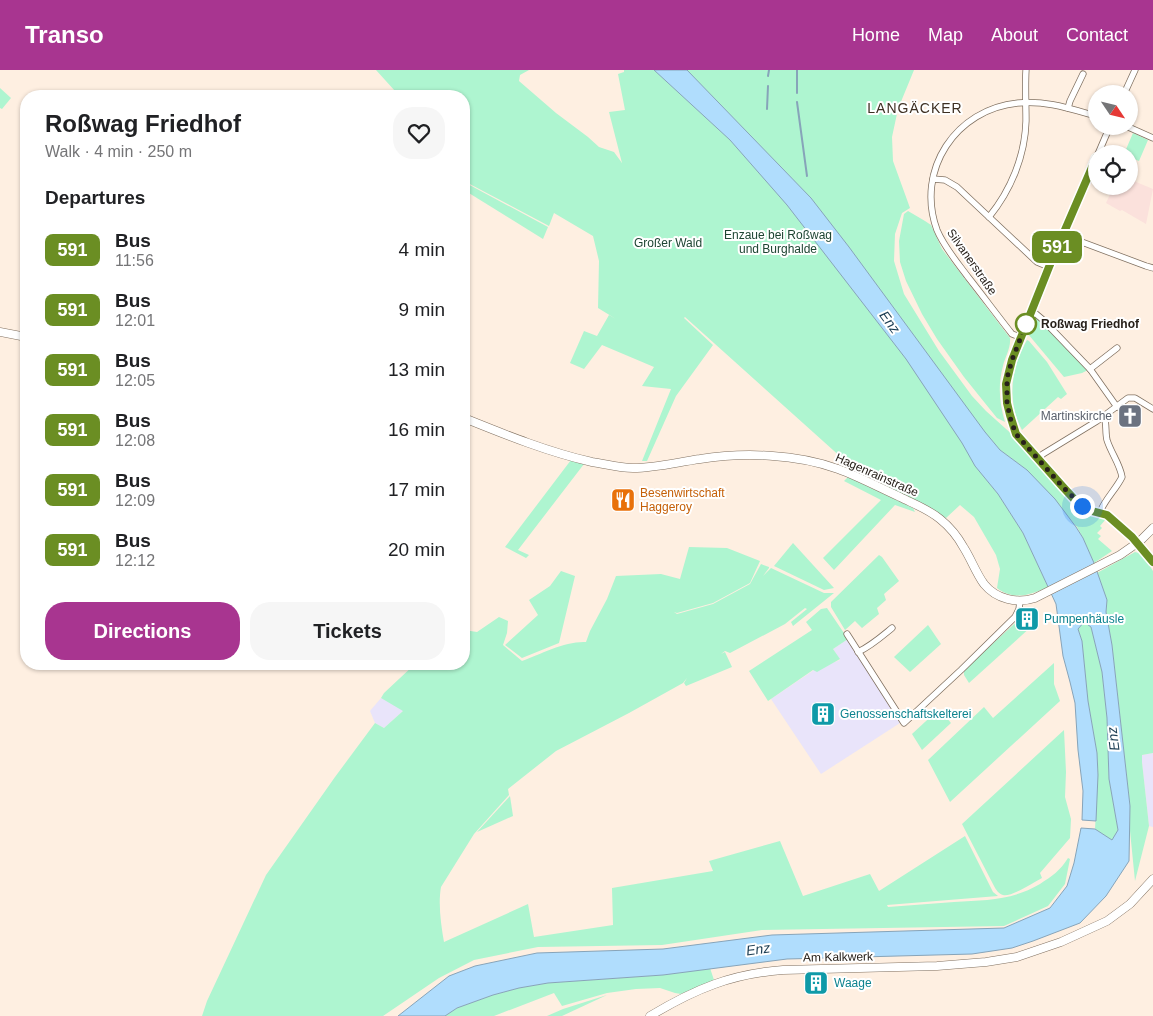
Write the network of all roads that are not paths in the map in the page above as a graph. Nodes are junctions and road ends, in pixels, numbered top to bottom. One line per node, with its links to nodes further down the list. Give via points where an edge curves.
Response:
1 (1026, 70): 5 (street)
2 (1135, 70): 4 (street)
3 (1082, 74): 6 (street)
4 (1128, 85)
5 (1026, 102): 6 (street, Silvanerstraße); 11 (street, Silvanerstraße, via 996,107 967,122 947,144); 12 (street, via 1020,159 1005,194)
6 (1068, 108): 7 (street, Silvanerstraße)
7 (1088, 114)
8 (1138, 131): 9 (street)
9 (1153, 138)
10 (1088, 177): 13 (street)
11 (933, 180): 12 (street, via 951,183); 19 (street, Silvanerstraße, via 933,212 942,241 1012,334)
12 (989, 217): 14 (street, via 1037,262)
13 (1063, 235): 14 (street); 15 (street)
14 (1049, 267): 16 (street)
15 (1153, 268)
16 (1030, 311): 19 (street); 21 (street, via 1042,319)
17 (0, 332): 18 (street)
18 (20, 336)
19 (1020, 338): 26 (street, via 1008,372 1007,403 1016,434)
20 (1117, 348): 21 (street)
21 (1090, 369): 22 (street)
22 (1117, 406): 23 (street, via 1133,398); 24 (street)
23 (1153, 409)
24 (1104, 417): 26 (street); 27 (street, via 1107,439 1122,477)
25 (470, 420): 31 (street, Hagenrainstraße, via 529,444 612,466 654,467 713,457 756,455 833,467 941,520 958,538 985,585 1004,598)
26 (1038, 458): 27 (street, via 1082,506)
27 (1100, 513): 29 (street, via 1107,515)
28 (1153, 528): 29 (street)
29 (1137, 543): 30 (street); 31 (street, via 1042,595)
30 (1153, 562)
31 (1020, 601): 34 (street, via 1020,610 1015,617 904,723)
32 (892, 628): 34 (street)
33 (847, 634): 34 (street)
34 (858, 652)
35 (1153, 879): 36 (street, Am Kalkwerk, via 1130,904 1107,921 1076,936 1006,959 759,973 704,987)
36 (650, 1016)

